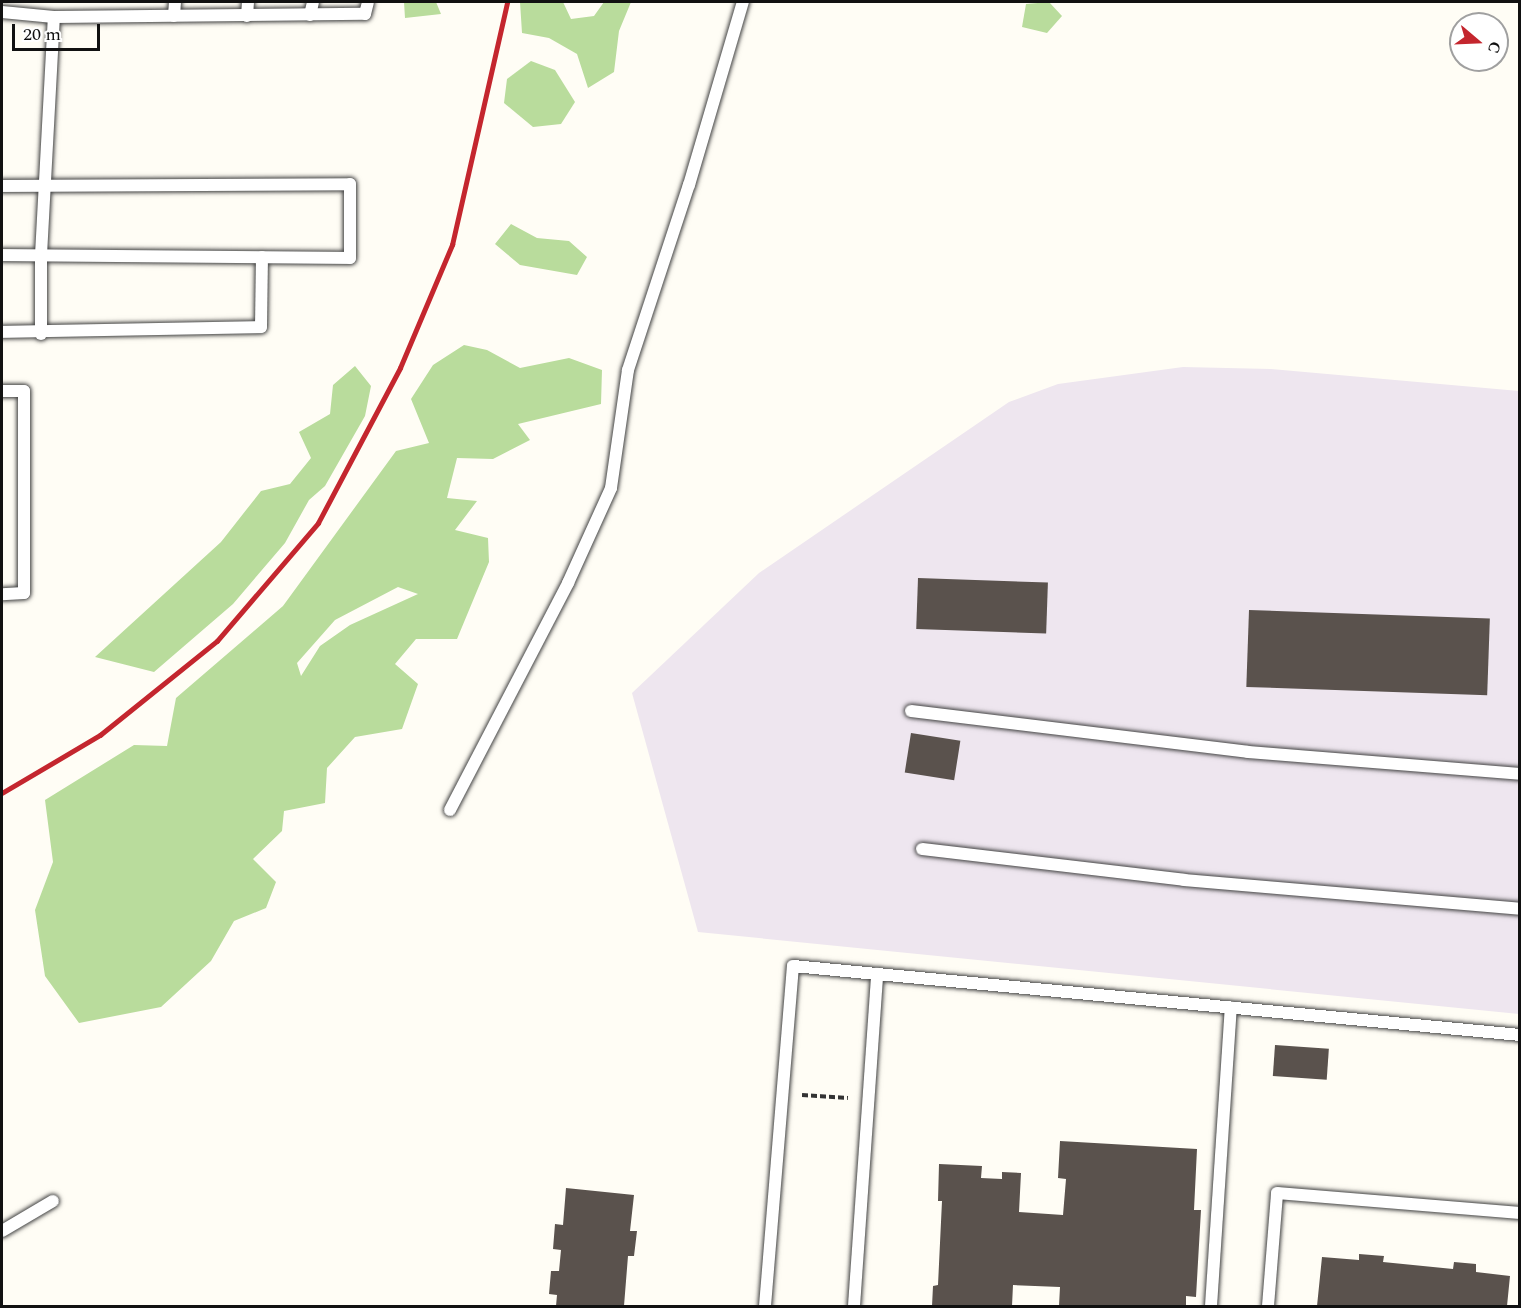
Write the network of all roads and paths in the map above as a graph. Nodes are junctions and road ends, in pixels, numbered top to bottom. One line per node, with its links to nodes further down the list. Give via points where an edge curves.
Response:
1 (175, 2): 8 (lane)
2 (248, 2): 9 (lane)
3 (313, 2): 7 (lane)
4 (368, 2): 7 (lane, via 366,14)
5 (742, 2): 22 (lane, via 689,185 628,370 611,488 568,584)
6 (2, 12): 10 (lane)
7 (310, 15): 9 (lane)
8 (174, 16): 9 (lane); 10 (lane)
9 (248, 16)
10 (54, 17): 12 (lane)
11 (2, 186): 12 (lane)
12 (48, 187): 14 (lane); 15 (lane, via 350,184 350,258)
13 (2, 255): 14 (lane)
14 (41, 255): 15 (lane); 17 (lane)
15 (262, 257): 17 (lane, via 261,327)
16 (2, 332): 17 (lane)
17 (41, 334)
18 (2, 391): 19 (lane, via 24,391 24,593)
19 (2, 594)
20 (910, 711): 21 (lane, via 1248,752)
21 (1520, 774)
22 (450, 810)
23 (922, 849): 24 (lane, via 1184,880)
24 (1520, 909)
25 (877, 974): 26 (lane); 28 (lane, via 794,966); 29 (lane)
26 (1231, 1008): 27 (lane); 35 (lane)
27 (1520, 1035)
28 (783, 1094): 29 (path); 33 (lane)
29 (868, 1100): 34 (lane)
30 (53, 1201): 32 (lane)
31 (1520, 1213): 36 (lane, via 1277,1193)
32 (2, 1231)
33 (765, 1306)
34 (854, 1306)
35 (1211, 1306)
36 (1268, 1306)

